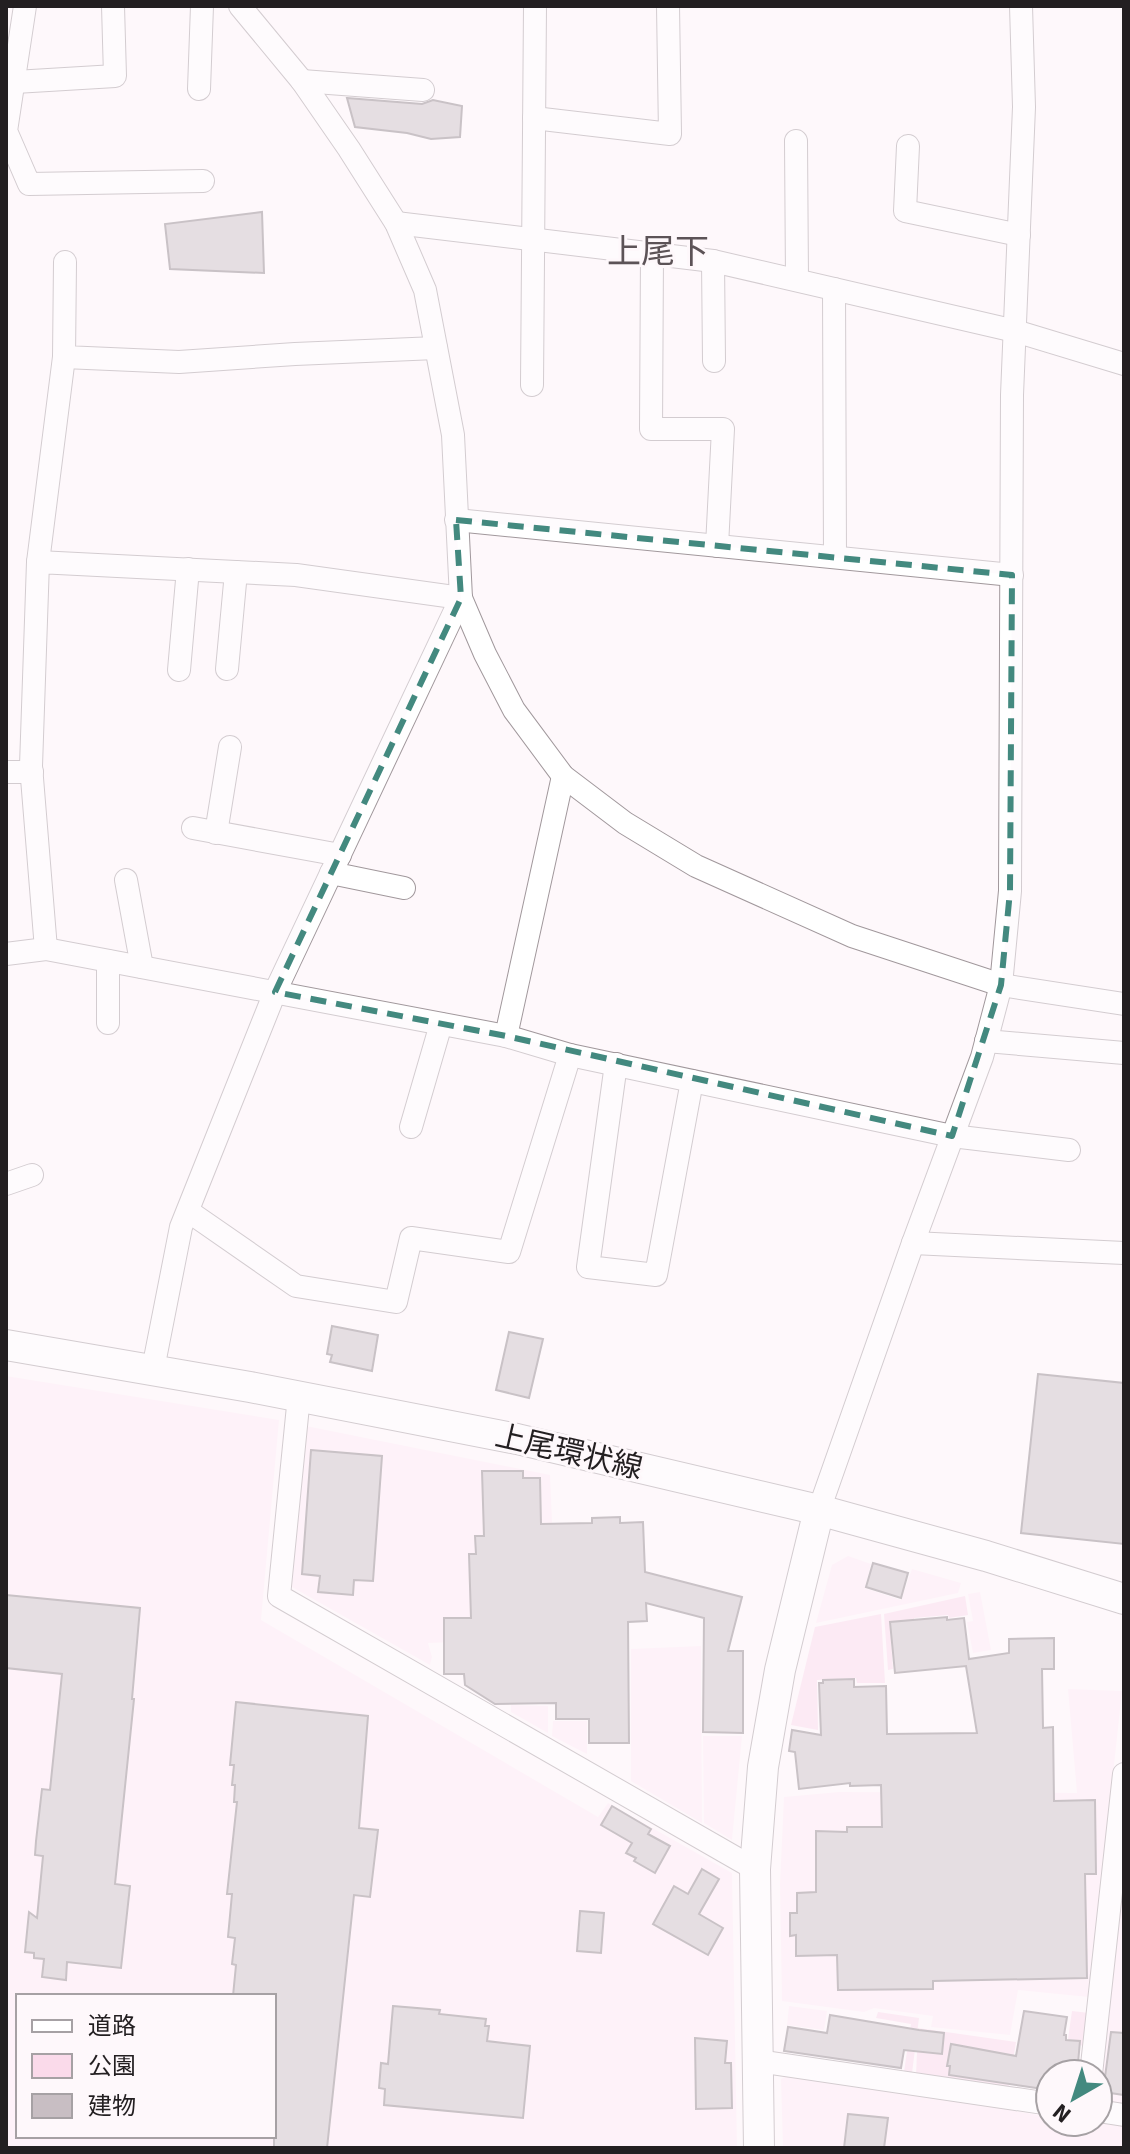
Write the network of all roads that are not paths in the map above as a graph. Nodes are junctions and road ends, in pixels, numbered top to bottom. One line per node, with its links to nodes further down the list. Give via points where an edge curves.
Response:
1 (25, 6): 9 (street)
2 (113, 6): 9 (street, via 115,76)
3 (202, 6): 10 (street)
4 (240, 6): 8 (street)
5 (535, 6): 12 (street)
6 (668, 6): 12 (street, via 670,134)
7 (1021, 6): 17 (street)
8 (302, 81): 11 (street); 16 (street)
9 (15, 82): 15 (street, via 6,131 29,184)
10 (199, 89)
11 (423, 90)
12 (534, 118): 18 (street)
13 (796, 141): 22 (street)
14 (908, 146): 17 (street, via 905,211)
15 (203, 181)
16 (396, 223): 18 (street); 25 (street, via 425,290)
17 (1019, 235): 24 (street)
18 (533, 239): 19 (street); 29 (street)
19 (652, 254): 20 (street); 31 (street, via 651,429 723,429)
20 (713, 261): 22 (street); 27 (street)
21 (65, 262): 26 (street)
22 (797, 280): 23 (street)
23 (834, 289): 24 (street); 32 (street)
24 (1015, 331): 28 (street); 36 (street)
25 (436, 348): 26 (street, via 179,362); 30 (street, via 453,435)
26 (64, 357): 33 (street)
27 (714, 361)
28 (1124, 364)
29 (532, 385)
30 (456, 520): 31 (street); 37 (street)
31 (717, 546): 32 (street)
32 (835, 557): 36 (street)
33 (38, 562): 34 (street); 42 (street)
34 (188, 569): 35 (street); 39 (street)
35 (236, 572): 37 (street); 38 (street)
36 (1012, 575): 53 (street, via 1010,891)
37 (461, 598): 43 (street, via 514,710); 46 (street)
38 (227, 669)
39 (179, 670)
40 (230, 747): 45 (street)
41 (6, 772): 42 (street)
42 (32, 772): 49 (street)
43 (563, 776): 53 (street, via 625,823 696,866 852,936); 58 (street)
44 (193, 828): 45 (street)
45 (216, 833): 46 (street)
46 (336, 864): 48 (street); 54 (street)
47 (126, 880): 52 (street)
48 (404, 888)
49 (46, 949): 50 (street); 51 (street)
50 (6, 954)
51 (108, 961): 52 (street); 56 (street)
52 (142, 967): 54 (street)
53 (1001, 985): 55 (street); 59 (street)
54 (275, 992): 57 (street); 69 (street)
55 (1124, 1004)
56 (108, 1023)
57 (441, 1024): 58 (street); 64 (street)
58 (506, 1036): 61 (street)
59 (986, 1041): 60 (street); 65 (street)
60 (1124, 1053)
61 (570, 1055): 62 (street); 69 (street, via 509,1252 411,1238 396,1302 296,1286)
62 (616, 1064): 63 (street); 63 (street, via 588,1267 656,1275)
63 (692, 1081): 65 (street)
64 (411, 1127)
65 (952, 1136): 66 (street); 70 (street)
66 (1069, 1150)
67 (32, 1175): 68 (street)
68 (6, 1184)
69 (188, 1211): 73 (street)
70 (913, 1243): 71 (street); 75 (street)
71 (1124, 1253)
72 (6, 1345): 73 (main road, 上尾環状線)
73 (153, 1369): 74 (main road, 上尾環状線)
74 (299, 1396): 75 (main road, 上尾環状線, via 517,1439); 78 (street, via 279,1596)
75 (819, 1510): 76 (main road, 上尾環状線); 78 (main road, via 780,1670 763,1767)
76 (1124, 1599)
77 (1124, 1774): 79 (street)
78 (755, 1869): 80 (main road)
79 (1093, 2058)
80 (758, 2061): 81 (street); 82 (main road)
81 (1034, 2102)
82 (759, 2148)

